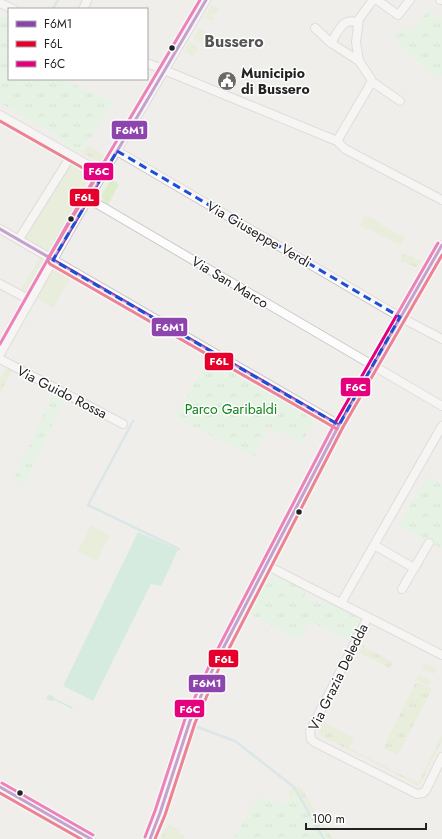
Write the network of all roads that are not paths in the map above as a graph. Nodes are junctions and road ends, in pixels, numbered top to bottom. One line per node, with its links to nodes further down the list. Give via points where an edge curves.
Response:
1 (206, 0): 14 (street)
2 (372, 0): 9 (street)
3 (378, 0): 4 (street, via 398,15)
4 (410, 0)
5 (87, 1): 8 (street)
6 (0, 3): 7 (street)
7 (11, 8)
8 (84, 8)
9 (358, 23): 11 (street, via 352,20 346,22); 12 (street)
10 (315, 28): 11 (street)
11 (331, 43): 12 (street)
12 (358, 58): 15 (street)
13 (148, 63): 14 (street)
14 (164, 70): 18 (street); 19 (street)
15 (371, 81): 16 (street); 18 (street)
16 (400, 101)
17 (0, 115): 20 (street)
18 (337, 141): 23 (street, via 345,149)
19 (118, 151): 21 (street); 30 (street, Via Giuseppe Verdi)
20 (71, 156): 21 (street); 25 (street)
21 (104, 174): 22 (street)
22 (89, 199): 27 (street); 34 (street, Via San Marco)
23 (442, 200)
24 (0, 228): 25 (street)
25 (19, 239): 27 (street)
26 (442, 245): 30 (street)
27 (53, 260): 29 (street); 37 (street)
28 (0, 284): 29 (street)
29 (30, 300): 32 (street)
30 (400, 317): 31 (street, Via Giuseppe Verdi); 34 (street)
31 (442, 339)
32 (0, 354)
33 (0, 359): 36 (street, Via Guido Rossa)
34 (372, 366): 35 (street, Via San Marco); 37 (street)
35 (442, 406)
36 (123, 424)
37 (339, 425): 41 (street)
38 (442, 426): 40 (street)
39 (429, 543): 42 (street)
40 (374, 545): 42 (street); 44 (street)
41 (266, 565): 44 (street); 50 (street, via 204,686)
42 (414, 568): 43 (street)
43 (402, 589)
44 (341, 603): 45 (street)
45 (368, 617): 46 (street); 47 (street, Via Grazia Deledda, via 310,731 311,739 417,794 426,790)
46 (441, 652)
47 (442, 757)
48 (0, 787): 49 (street)
49 (91, 839)
50 (150, 839)

